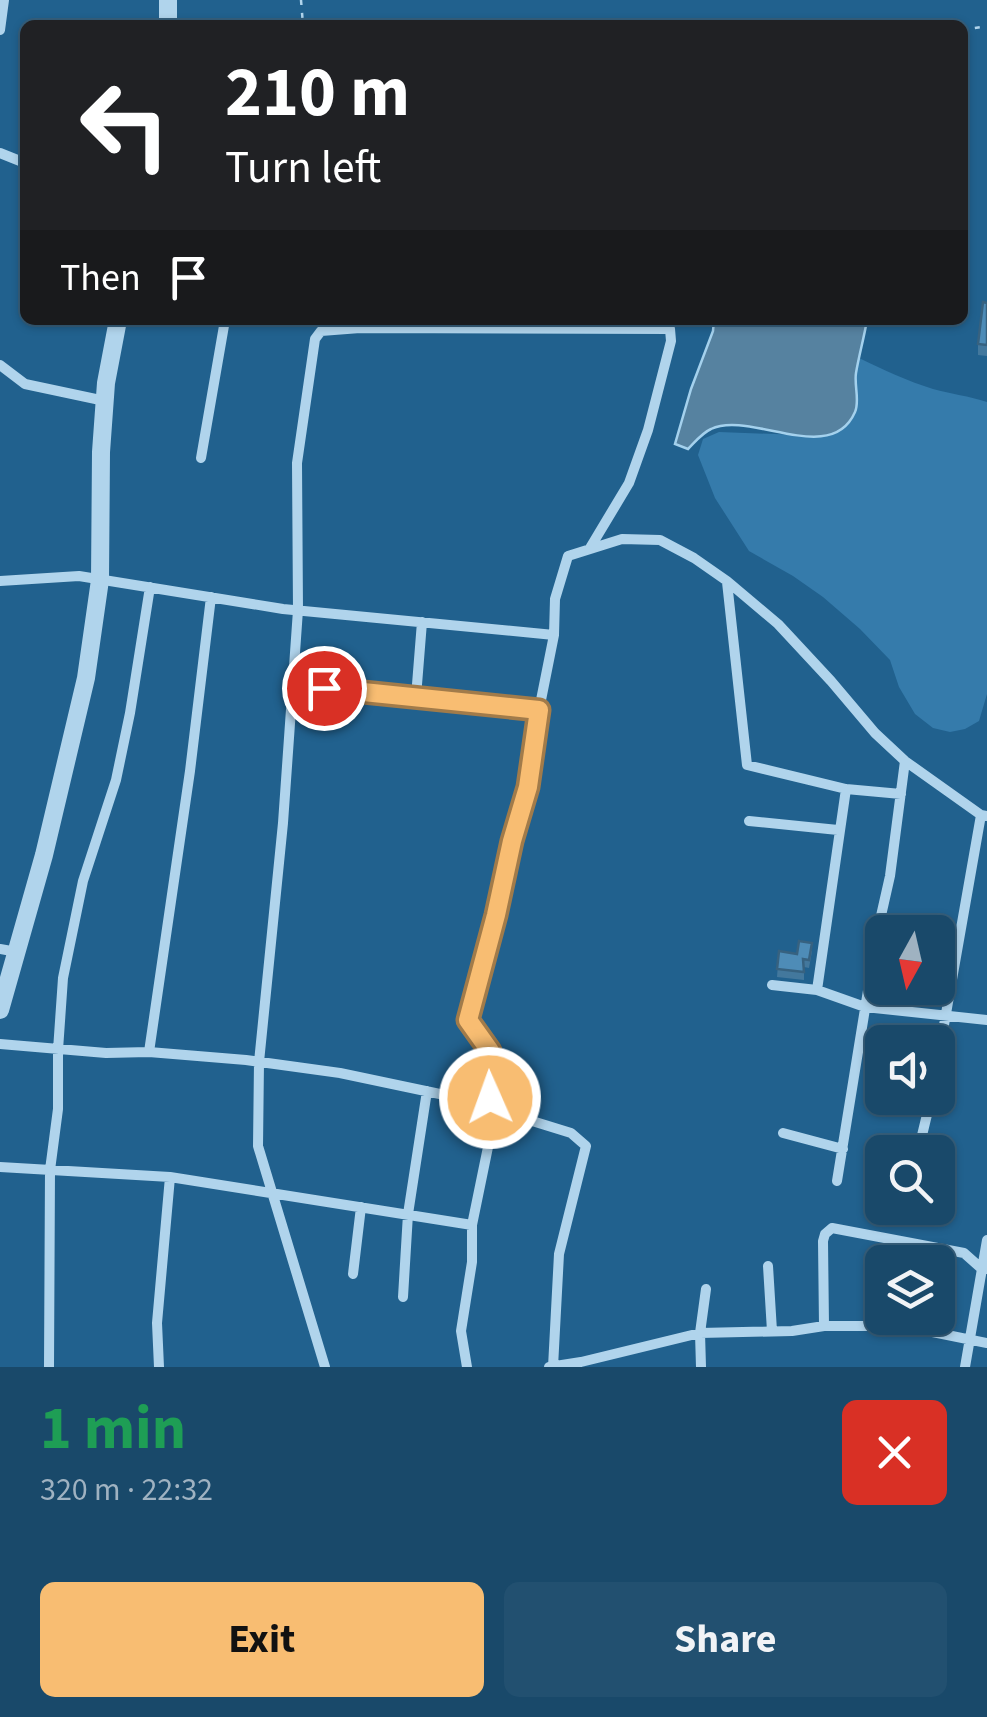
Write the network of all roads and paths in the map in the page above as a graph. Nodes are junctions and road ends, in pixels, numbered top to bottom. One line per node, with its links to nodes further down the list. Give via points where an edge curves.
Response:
1 (4, 0): 2 (street)
2 (0, 30)
3 (117, 325): 6 (street)
4 (225, 325): 7 (street)
5 (0, 365): 6 (street, via 25,384)
6 (105, 402): 9 (street)
7 (200, 458)
8 (590, 548): 11 (street, via 622,539 660,540); 14 (street, via 629,483 672,341 670,329 321,331 297,463); 16 (street, via 568,556 554,599)
9 (100, 580): 10 (street); 12 (street); 26 (street, via 86,678 44,855)
10 (0, 581)
11 (727, 581): 20 (street, via 778,624); 21 (street, via 746,765)
12 (150, 587): 13 (street); 35 (street, via 120,764 83,881 63,978)
13 (211, 597): 14 (street); 36 (street)
14 (298, 610): 15 (street); 17 (street)
15 (422, 622): 16 (street); 18 (street)
16 (554, 635): 19 (street)
17 (293, 685): 18 (street); 37 (street)
18 (416, 697): 19 (street)
19 (539, 710): 39 (street, via 528,787 468,1020 490,1051)
20 (904, 761): 22 (street); 23 (street)
21 (846, 789): 22 (street); 25 (street)
22 (900, 794): 29 (street)
23 (984, 815): 31 (street)
24 (749, 821): 25 (street)
25 (838, 830): 28 (street)
26 (8, 951): 30 (street)
27 (772, 984): 28 (street)
28 (817, 990): 29 (street)
29 (865, 1007): 31 (street); 41 (street)
30 (0, 1010)
31 (946, 1014): 32 (street); 33 (street)
32 (987, 1020)
33 (944, 1025)
34 (0, 1044): 35 (street)
35 (58, 1050): 36 (street); 43 (street)
36 (149, 1052): 37 (street)
37 (259, 1062): 38 (street); 46 (street, via 258,1146)
38 (427, 1091): 39 (street); 48 (street)
39 (492, 1106): 49 (street); 65 (street, via 572,1133 586,1146 558,1254)
40 (783, 1133): 41 (street)
41 (843, 1148): 45 (street)
42 (0, 1167): 43 (street)
43 (51, 1170): 44 (street); 61 (street)
44 (170, 1177): 46 (street); 62 (street)
45 (837, 1181)
46 (271, 1192): 47 (street); 63 (street)
47 (362, 1207): 48 (street); 53 (street)
48 (409, 1215): 49 (street); 55 (street)
49 (472, 1225): 64 (street, via 461,1331)
50 (987, 1240): 52 (street)
51 (768, 1266): 57 (street)
52 (985, 1269): 56 (street, via 964,1253 832,1228 823,1241); 59 (street)
53 (353, 1274)
54 (706, 1288): 58 (street)
55 (404, 1297)
56 (824, 1326): 57 (street); 59 (street, via 903,1326)
57 (772, 1331): 58 (street)
58 (700, 1333): 65 (street); 66 (street)
59 (969, 1340): 60 (street); 67 (street)
60 (987, 1344)
61 (49, 1367)
62 (159, 1367)
63 (325, 1367)
64 (467, 1367)
65 (552, 1367)
66 (701, 1367)
67 (964, 1367)

